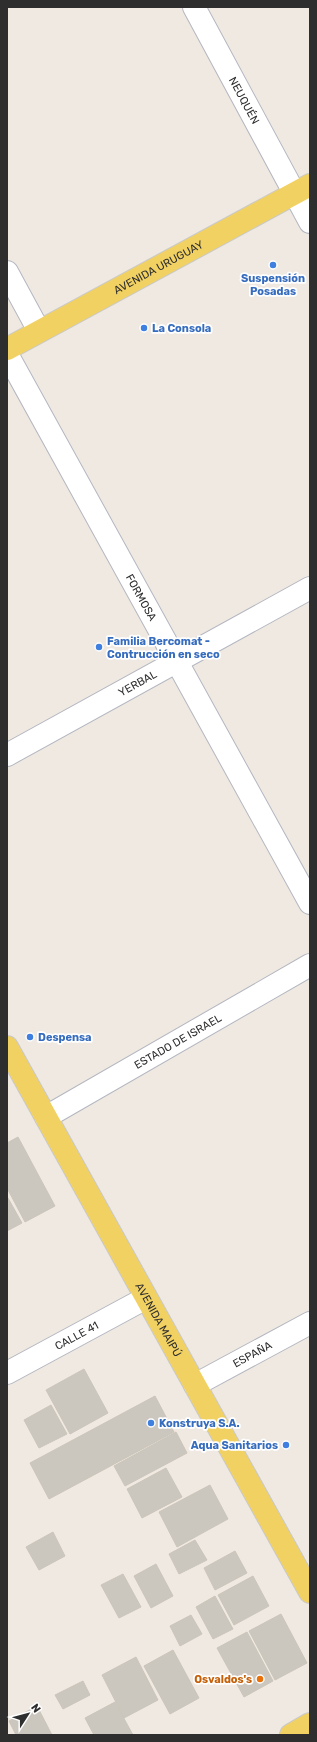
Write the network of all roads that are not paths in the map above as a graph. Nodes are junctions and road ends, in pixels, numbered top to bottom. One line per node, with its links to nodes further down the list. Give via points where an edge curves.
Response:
1 (194, 7): 2 (street, NEUQUÉN)
2 (302, 189): 3 (street, NEUQUÉN); 5 (main road, AVENIDA URUGUAY)
3 (310, 222)
4 (7, 272): 5 (street)
5 (39, 331): 6 (main road, AVENIDA URUGUAY)
6 (7, 349)
7 (7, 354): 9 (street, FORMOSA)
8 (310, 588): 9 (street, YERBAL)
9 (176, 662): 10 (street, YERBAL); 11 (street, FORMOSA)
10 (7, 755)
11 (310, 904)
12 (310, 965): 14 (street, ESTADO DE ISRAEL)
13 (7, 1047): 14 (main road, AVENIDA MAIPÚ)
14 (46, 1117): 15 (main road, AVENIDA MAIPÚ)
15 (146, 1298): 17 (street, CALLE 41); 18 (main road, AVENIDA MAIPÚ)
16 (310, 1323): 18 (street, ESPAÑA)
17 (7, 1373)
18 (195, 1385): 19 (main road, AVENIDA MAIPÚ)
19 (310, 1592)
20 (310, 1724): 21 (main road)
21 (290, 1735)

